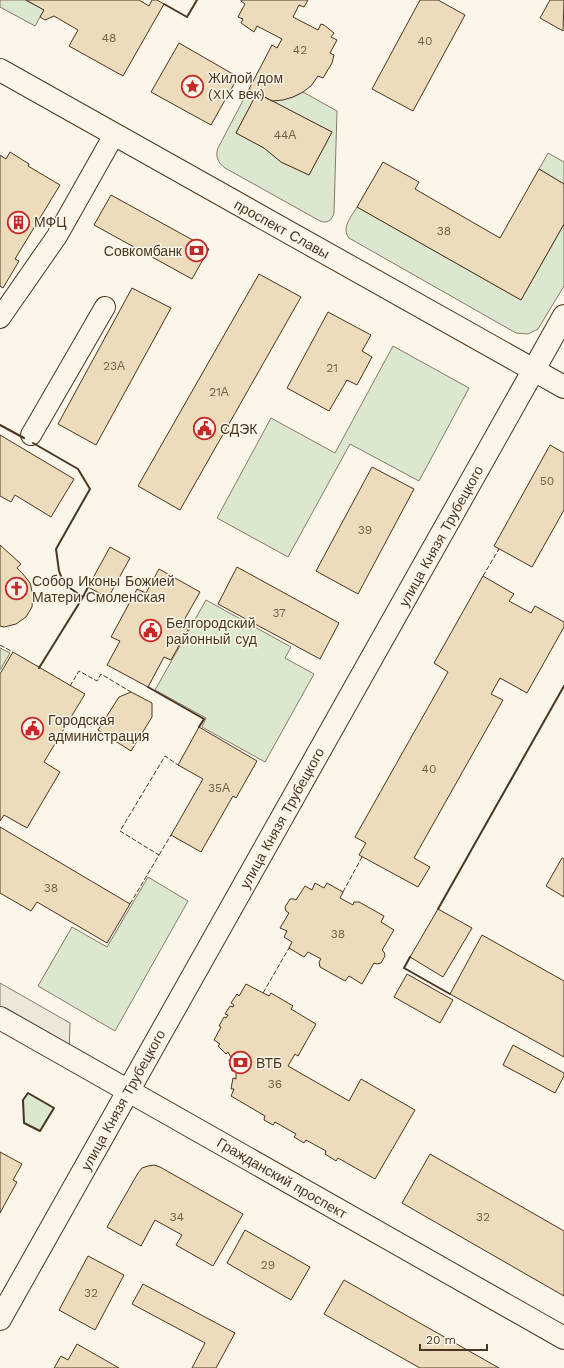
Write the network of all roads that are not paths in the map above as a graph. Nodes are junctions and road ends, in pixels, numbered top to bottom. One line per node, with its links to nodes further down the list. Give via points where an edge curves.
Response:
1 (0, 70): 2 (street, проспект Славы)
2 (114, 135): 5 (street, via 57,236); 6 (street, проспект Славы)
3 (105, 307): 8 (street)
4 (564, 316): 6 (street, улица Князя Трубецкого)
5 (0, 318)
6 (534, 370): 7 (street, проспект Славы); 10 (street, улица Князя Трубецкого)
7 (564, 387)
8 (31, 435)
9 (0, 1018): 10 (street, Гражданский проспект)
10 (128, 1091): 11 (street, улица Князя Трубецкого); 12 (street, Гражданский проспект)
11 (0, 1319)
12 (564, 1338)

